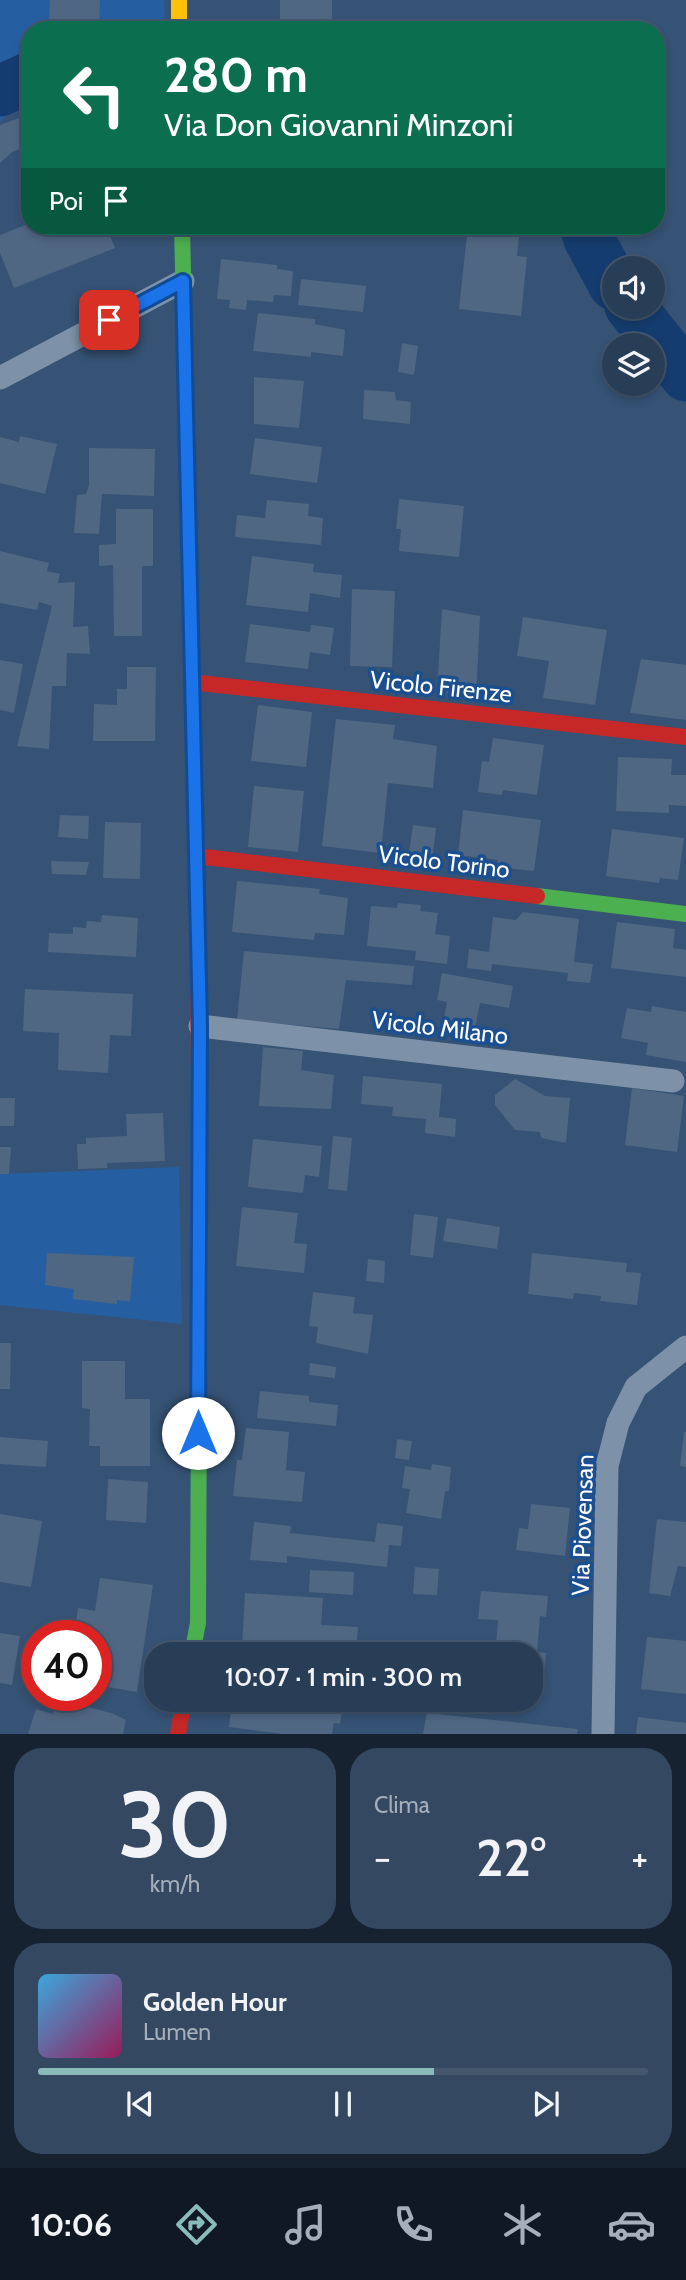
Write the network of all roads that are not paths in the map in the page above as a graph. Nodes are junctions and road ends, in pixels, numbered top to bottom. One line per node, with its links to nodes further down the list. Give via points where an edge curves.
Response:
1 (179, 0): 2 (street)
2 (179, 21)
3 (182, 235): 4 (street)
4 (183, 281): 5 (street); 6 (street)
5 (0, 379)
6 (191, 682): 7 (street, Vicolo Firenze); 8 (street)
7 (686, 737)
8 (196, 856): 9 (street, Vicolo Torino); 10 (street)
9 (686, 914)
10 (200, 1026): 11 (street, Vicolo Milano); 13 (street, via 198,1623)
11 (673, 1081)
12 (686, 1347): 16 (street, Via Piovensan, via 636,1387 618,1423 607,1466)
13 (194, 1642)
14 (182, 1712): 15 (street)
15 (178, 1734)
16 (603, 1734)

